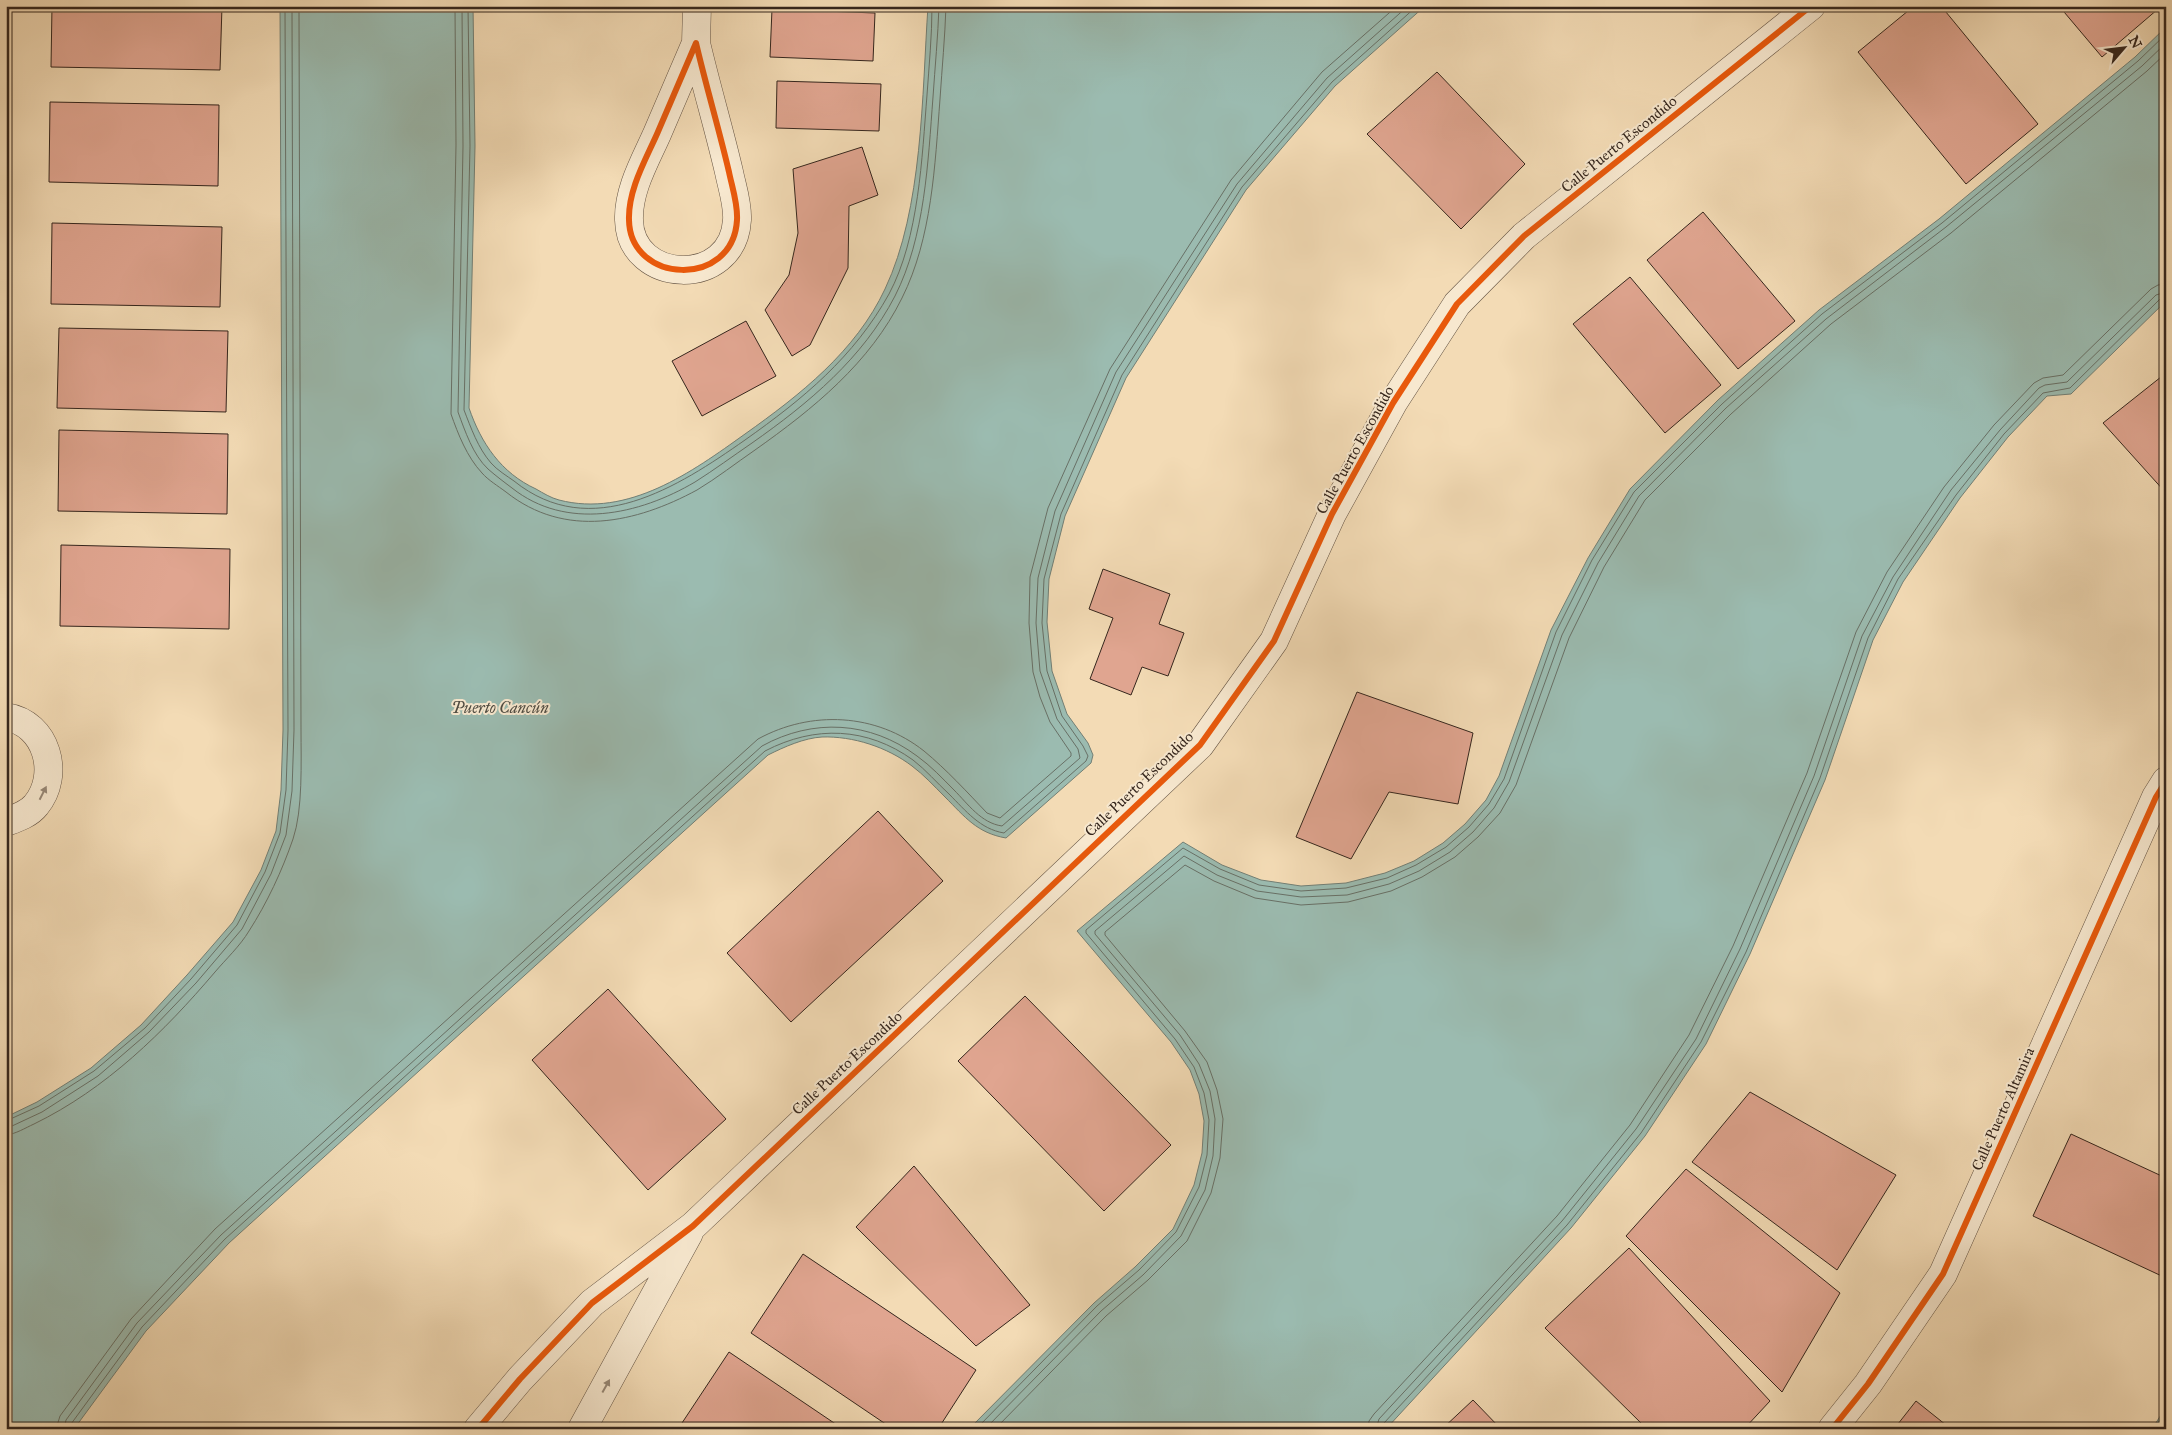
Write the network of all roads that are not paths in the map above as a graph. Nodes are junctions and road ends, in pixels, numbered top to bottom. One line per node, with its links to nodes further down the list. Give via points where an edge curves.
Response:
1 (697, 6): 3 (street)
2 (1811, 6): 7 (street, Calle Puerto Escondido, via 1524,236 1457,304 1393,403 1332,514 1274,641 1200,745)
3 (696, 43): 3 (street, via 634,186 629,220 633,238 643,253 657,264 674,270 708,265 723,254 737,221 723,147)
4 (6, 717): 6 (street, one-way to 4, via 21,817 36,806 50,774 48,756 40,740 29,726)
5 (2166, 781): 10 (street, Calle Puerto Altamira, via 2156,797 1943,1274 1868,1384)
6 (6, 822)
7 (693, 1226): 8 (street, Calle Puerto Escondido, via 592,1303); 9 (street, Calle Puerto Escondido, one-way to 7)
8 (478, 1429)
9 (582, 1429)
10 (1832, 1429)

